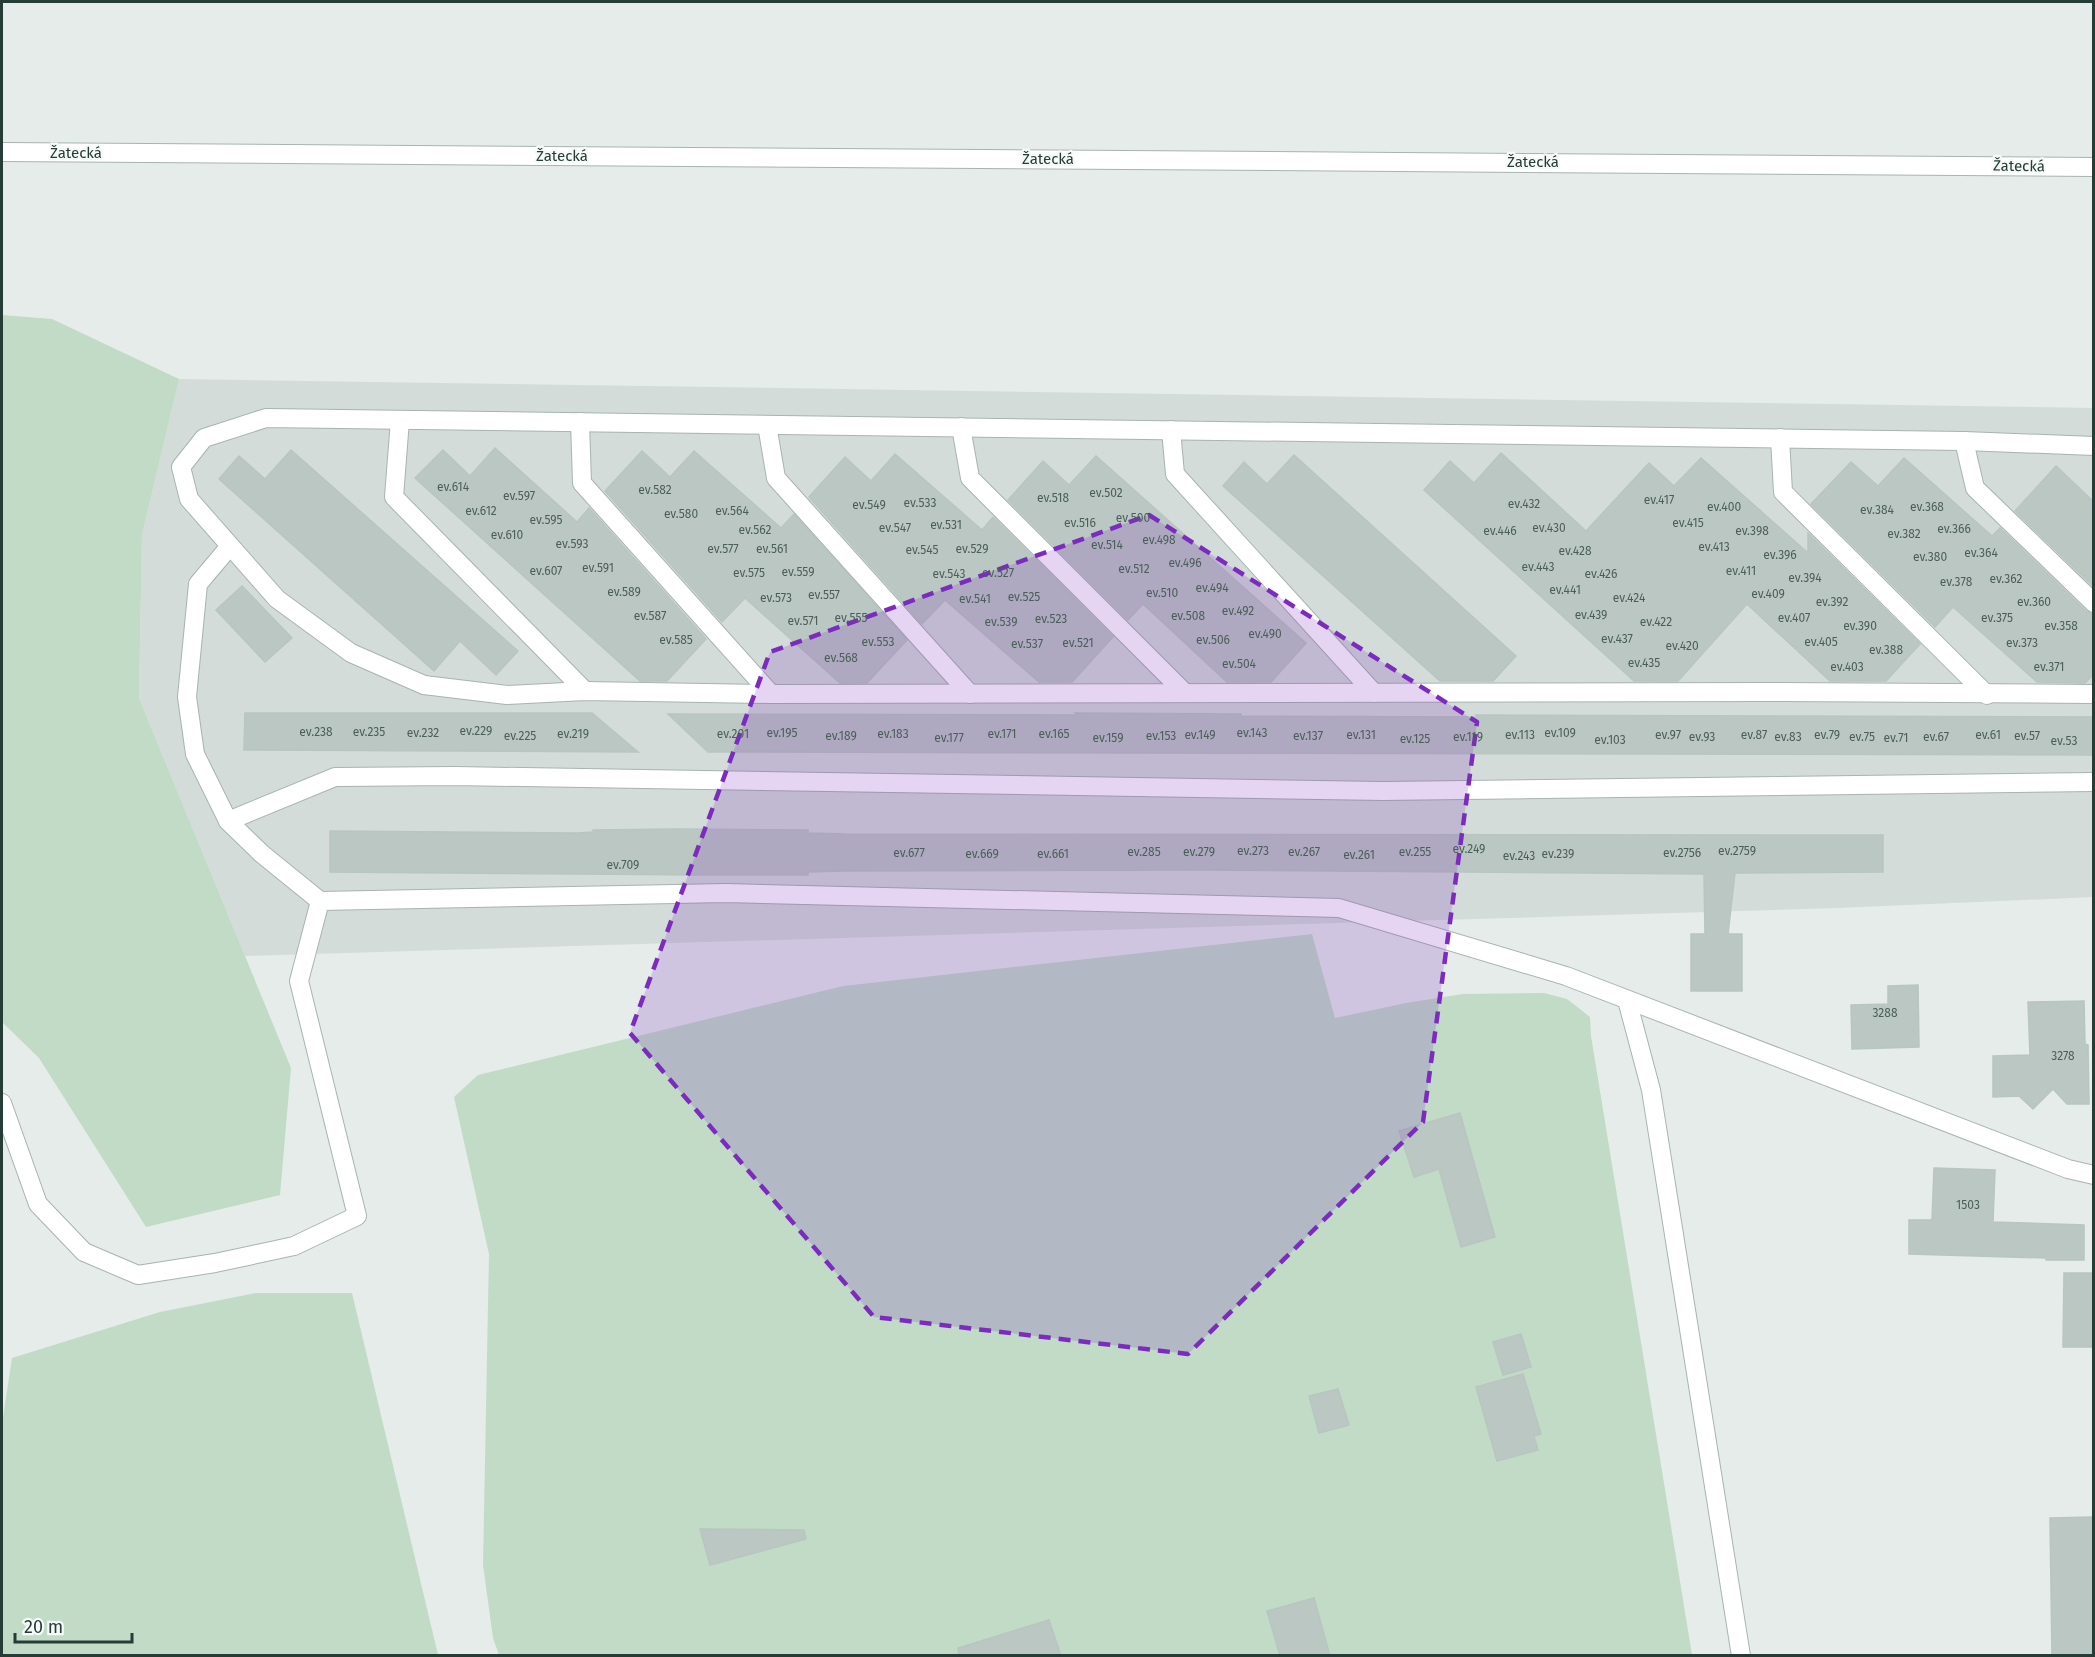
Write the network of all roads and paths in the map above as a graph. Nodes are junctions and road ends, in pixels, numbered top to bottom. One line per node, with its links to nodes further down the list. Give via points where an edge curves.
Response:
1 (2, 152): 2 (street, Žatecká)
2 (2094, 167)
3 (400, 420): 4 (street); 11 (street, via 266,418 204,438 181,467 189,499); 13 (street, via 394,497)
4 (580, 422): 5 (street); 16 (street, via 582,483)
5 (767, 425): 6 (street); 17 (street, via 776,478)
6 (961, 427): 7 (street); 14 (street, via 970,478)
7 (1171, 430): 8 (street); 15 (street, via 1175,474)
8 (1780, 438): 9 (street); 19 (street, via 1783,492)
9 (1964, 441): 10 (street); 12 (street, via 1976,488)
10 (2094, 446)
11 (230, 546): 13 (street, via 277,598 351,653 424,685 507,695); 21 (street, via 198,584 187,697 195,754)
12 (2094, 603)
13 (585, 691): 16 (street)
14 (1185, 693): 15 (street); 17 (street)
15 (1374, 693): 19 (street)
16 (771, 694): 17 (street)
17 (970, 694)
18 (2094, 694): 19 (street)
19 (1987, 695)
20 (2094, 782): 21 (street, via 1383,791 334,777)
21 (228, 821): 22 (street)
22 (320, 901): 23 (street, via 726,893 1339,908 1566,976); 24 (street, via 299,981 357,1216 294,1246 138,1275 84,1252 38,1204)
23 (1627, 1000): 25 (street, via 2057,1165); 26 (street, via 1651,1090)
24 (2, 1103)
25 (2094, 1175)
26 (1741, 1656)

